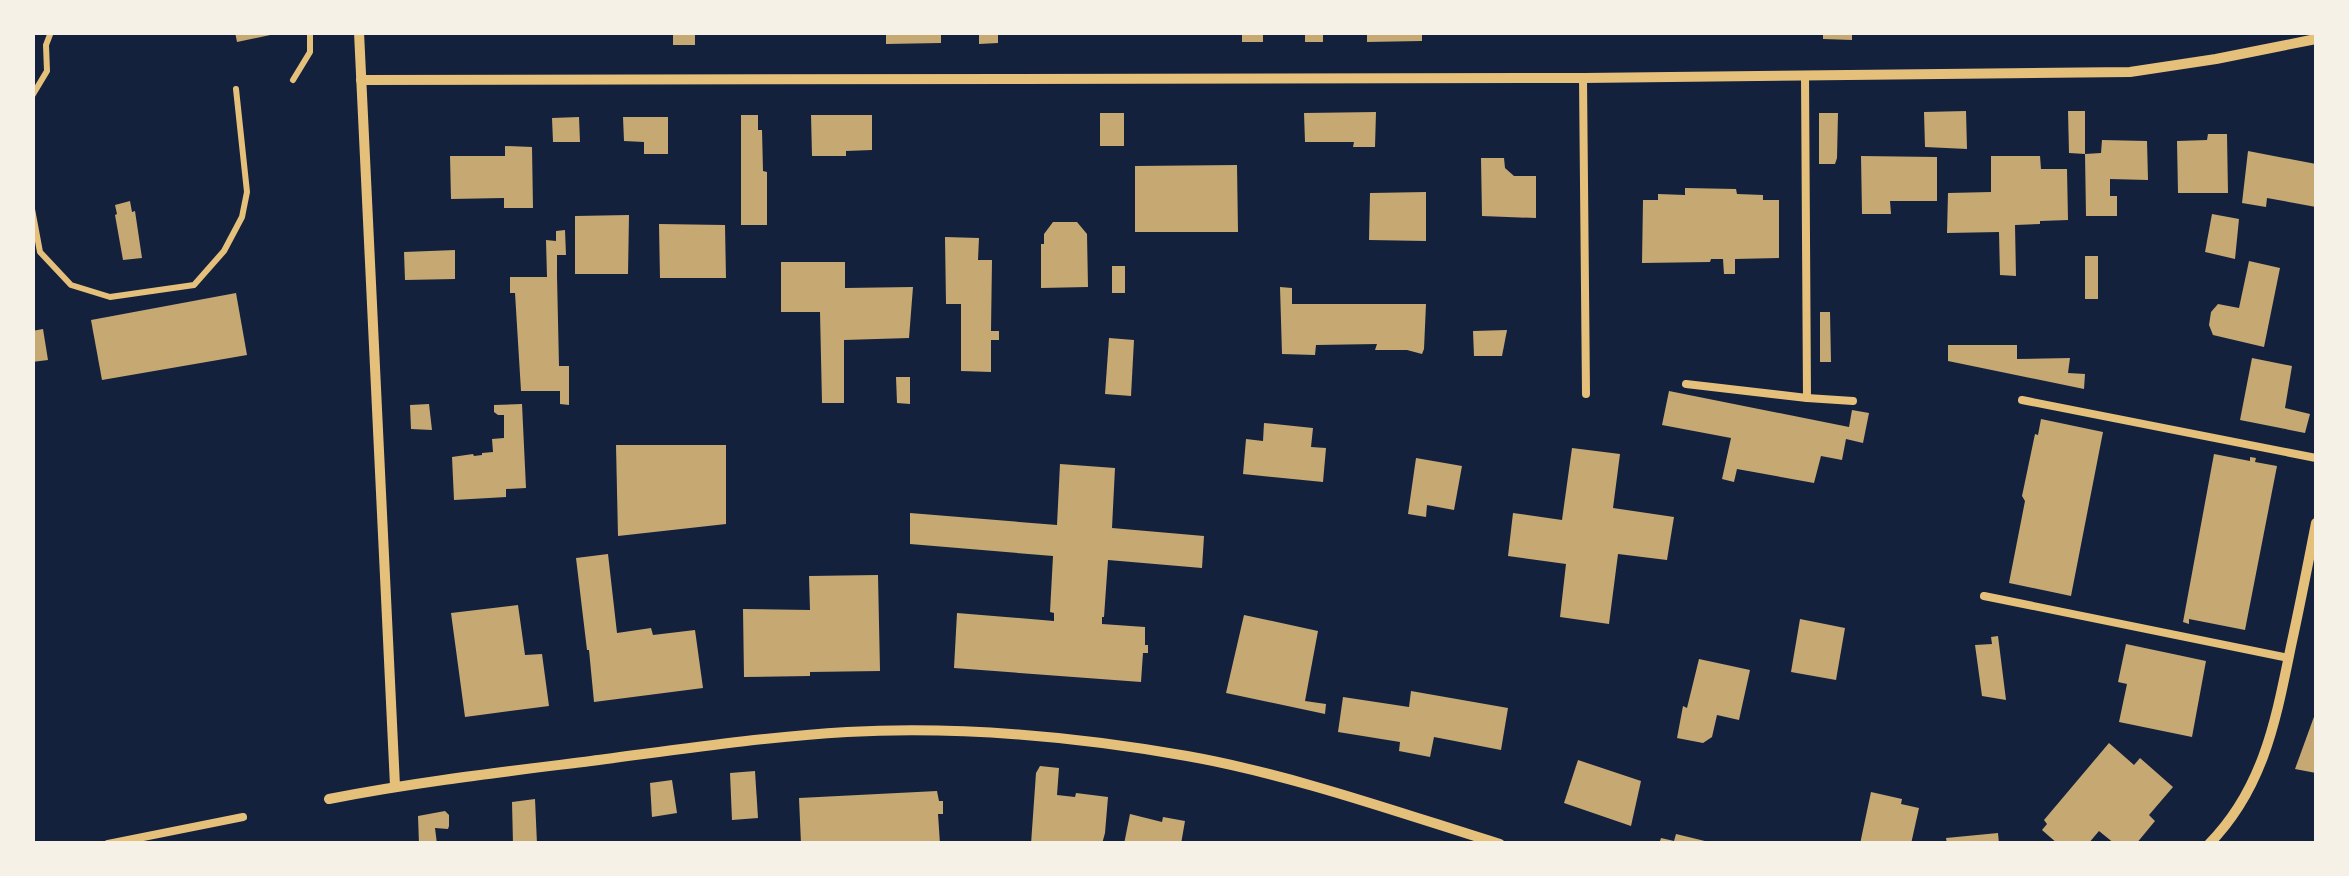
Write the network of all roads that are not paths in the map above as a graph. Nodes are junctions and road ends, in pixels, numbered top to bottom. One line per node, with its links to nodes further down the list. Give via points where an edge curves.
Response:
1 (360, 32): 5 (street)
2 (2316, 39): 3 (street, via 2130,72)
3 (1805, 75): 4 (street); 8 (lane)
4 (1583, 78): 5 (street); 7 (lane)
5 (361, 80): 15 (street)
6 (1686, 384): 8 (lane)
7 (1586, 394)
8 (1808, 398): 9 (lane)
9 (1854, 400)
10 (2022, 400): 11 (lane)
11 (2316, 458)
12 (2316, 523): 14 (street)
13 (1984, 596): 14 (lane)
14 (2289, 658): 21 (street, via 2258,772)
15 (395, 786): 16 (street); 18 (street, via 739,742 928,731 1188,756 1281,777)
16 (329, 799)
17 (243, 817): 19 (lane)
18 (1466, 839): 20 (street)
19 (108, 844)
20 (1500, 844)
21 (2210, 844)

